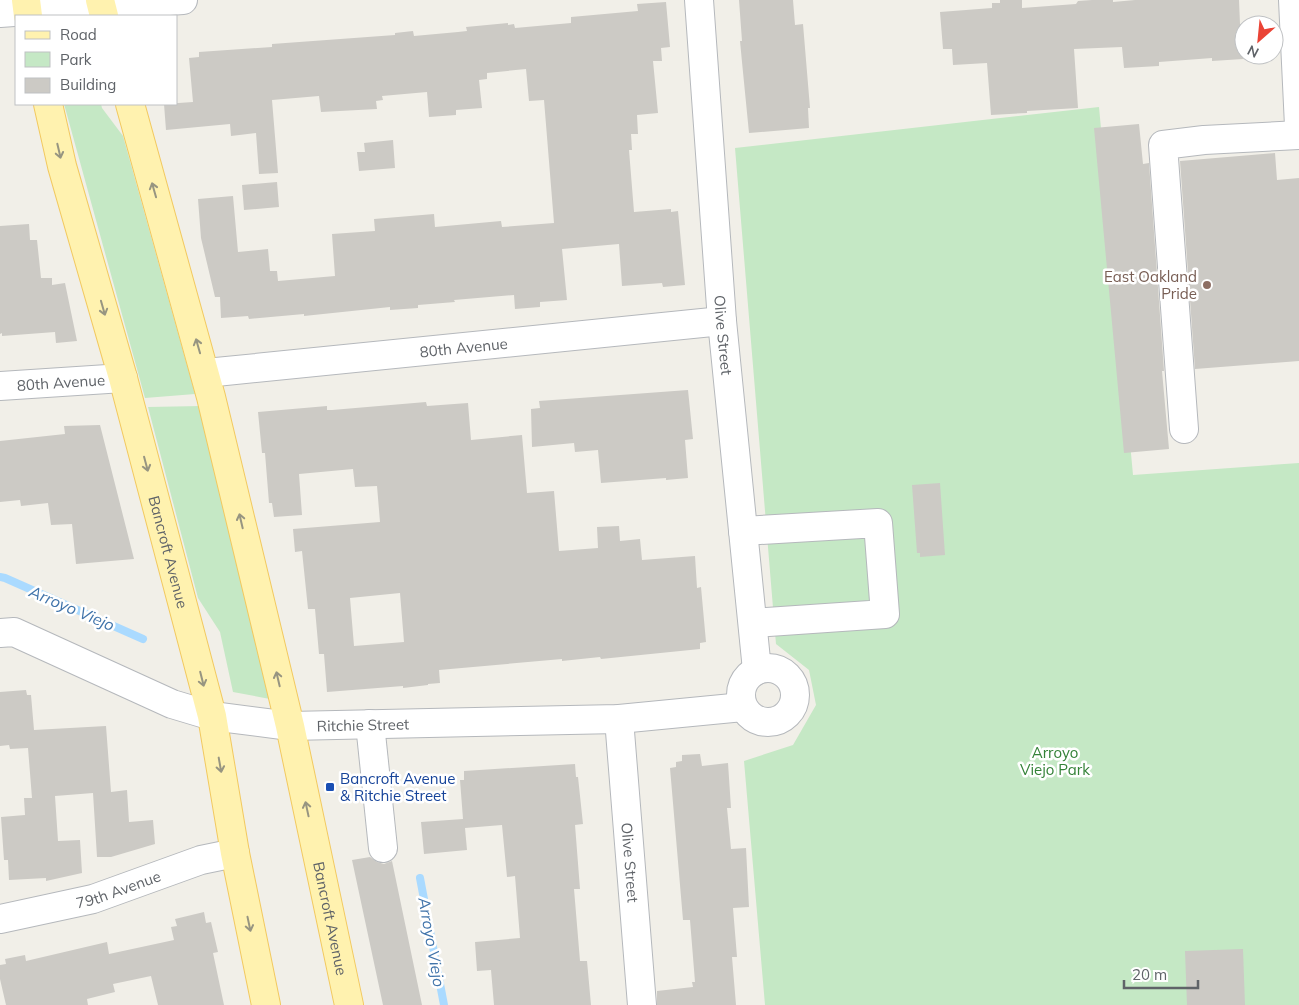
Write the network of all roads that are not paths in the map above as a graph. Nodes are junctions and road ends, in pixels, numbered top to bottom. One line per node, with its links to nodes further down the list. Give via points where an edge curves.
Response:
1 (183, 0): 4 (street)
2 (699, 0): 13 (street, Olive Street)
3 (1293, 0): 8 (street)
4 (102, 7): 5 (street)
5 (27, 9): 6 (street)
6 (0, 13)
7 (1299, 32): 8 (street)
8 (1295, 61): 11 (street)
9 (48, 105): 15 (main road, Bancroft Avenue, one-way to 15, via 62,166)
10 (130, 105): 14 (main road, Bancroft Avenue, one-way to 10)
11 (1299, 126)
12 (1299, 135): 17 (street, via 1164,145)
13 (722, 321): 14 (street, 80th Avenue); 18 (street, Olive Street)
14 (206, 373): 26 (main road, Bancroft Avenue, one-way to 14)
15 (123, 378): 16 (street, 80th Avenue); 23 (main road, Bancroft Avenue, one-way to 23)
16 (0, 386)
17 (1184, 429)
18 (743, 531): 19 (street, Olive Street); 19 (street, via 878,523 885,614)
19 (753, 623): 21 (street, Olive Street)
20 (0, 633): 23 (street, Ritchie Street, via 14,632 172,704)
21 (757, 670): 22 (street, via 742,687); 22 (street, via 776,669 788,677 794,700 788,713 772,721 763,722)
22 (743, 707): 24 (street, Ritchie Street)
23 (212, 716): 26 (street, Ritchie Street); 28 (main road, Bancroft Avenue, one-way to 28)
24 (619, 718): 25 (street, Ritchie Street); 32 (street, Olive Street)
25 (370, 724): 26 (street, Ritchie Street); 27 (street)
26 (290, 726): 31 (main road, Bancroft Avenue, one-way to 26)
27 (383, 848)
28 (235, 853): 29 (street, 79th Avenue, via 201,860 93,900); 30 (main road, Bancroft Avenue, one-way to 30)
29 (0, 919)
30 (266, 1005)
31 (349, 1005)
32 (642, 1005)

